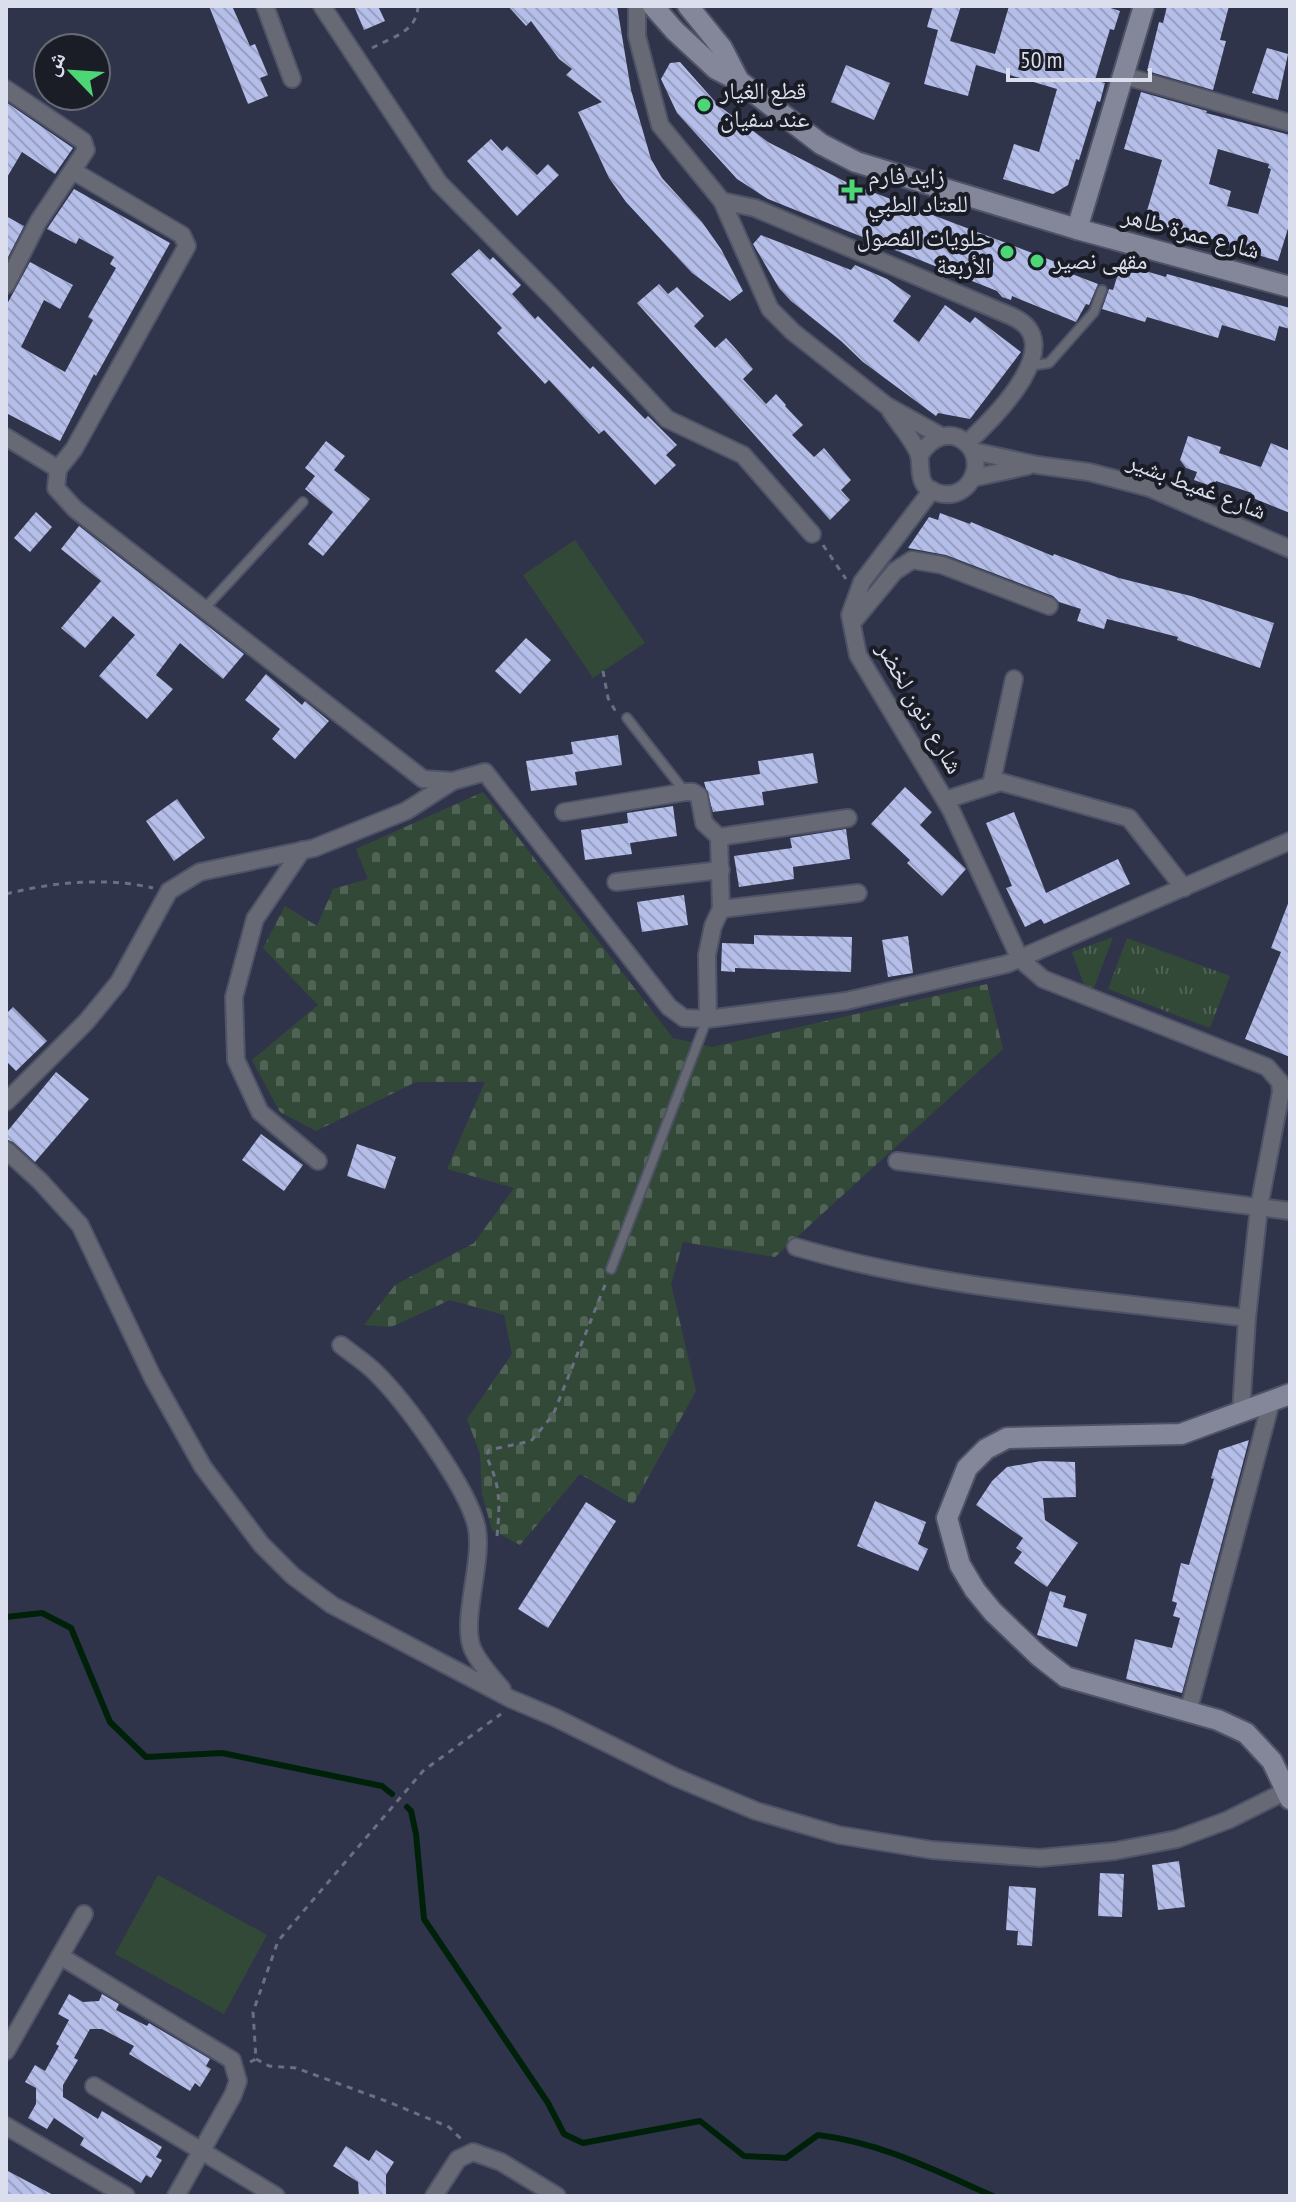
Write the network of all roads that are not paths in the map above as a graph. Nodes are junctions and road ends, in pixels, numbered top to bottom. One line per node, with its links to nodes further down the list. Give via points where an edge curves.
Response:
1 (265, 6): 8 (street)
2 (322, 6): 29 (street, via 439,183 667,419 743,455)
3 (637, 6): 13 (street, via 637,36 660,125)
4 (653, 6): 9 (main road, شارع عمرة طاهر, via 706,61)
5 (688, 6): 9 (main road, via 722,48)
6 (1144, 6): 7 (main road)
7 (1125, 76): 11 (street); 14 (main road)
8 (292, 79)
9 (739, 81): 14 (main road, شارع عمرة طاهر, via 813,138 856,162)
10 (6, 89): 12 (street, via 83,141 85,154)
11 (1290, 123)
12 (73, 171): 15 (street, via 38,222); 25 (street, via 182,235 187,246)
13 (722, 201): 18 (street, via 755,208 1021,320 1035,346); 19 (street, via 770,309)
14 (1077, 229): 16 (main road, شارع عمرة طاهر)
15 (6, 285)
16 (1290, 287)
17 (1102, 290): 18 (lane, via 1094,312 1049,363)
18 (1030, 366): 22 (street)
19 (887, 406): 20 (street); 23 (street)
20 (941, 436): 22 (street); 23 (street)
21 (6, 437): 25 (street)
22 (970, 447): 24 (street); 26 (street, via 976,460)
23 (920, 455): 27 (street, via 919,475)
24 (1037, 465): 26 (street); 30 (street, شارع غميط بشير, via 1150,488)
25 (58, 469): 32 (street, via 56,488 75,509)
26 (973, 478): 27 (street, via 951,494)
27 (932, 490): 33 (street, شارع دنون لخضر, via 862,582)
28 (303, 502): 32 (lane)
29 (812, 534)
30 (1290, 549)
31 (1049, 606): 33 (street, via 942,565 912,560 895,571)
32 (204, 609): 36 (street, via 423,779)
33 (852, 623): 39 (street, شارع دنون لخضر, via 858,655)
34 (1014, 679): 37 (street)
35 (627, 718): 38 (lane)
36 (453, 781): 44 (street, via 406,811); 51 (street, via 485,772 669,1007 684,1018)
37 (991, 785): 39 (street); 47 (street, via 1001,782 1129,818)
38 (685, 792): 40 (street); 42 (street, via 699,796 704,823)
39 (945, 800): 50 (street, شارع دنون لخضر)
40 (564, 812)
41 (848, 818): 42 (street)
42 (719, 837): 45 (street)
43 (1290, 841): 47 (street)
44 (302, 850): 53 (street, via 200,872 169,891 119,982); 55 (street, via 255,919 234,997 236,1060 260,1112)
45 (721, 870): 46 (street); 49 (street)
46 (616, 882)
47 (1184, 888): 50 (street)
48 (858, 893): 49 (street)
49 (721, 909): 51 (street, via 707,955)
50 (1020, 959): 51 (street, via 846,1001); 52 (street, via 1043,979)
51 (708, 1019): 60 (lane)
52 (1282, 1074): 57 (street)
53 (6, 1102)
54 (6, 1150): 66 (street, via 80,1225 195,1454 261,1544 332,1605)
55 (318, 1161)
56 (897, 1161): 57 (street)
57 (1259, 1207): 58 (street); 61 (street)
58 (1290, 1211)
59 (796, 1247): 61 (street, via 859,1265 997,1287)
60 (611, 1269)
61 (1247, 1318): 65 (street)
62 (341, 1345): 66 (street, via 374,1371 404,1406 463,1493 477,1527 479,1553 471,1647)
63 (1290, 1394): 64 (main road)
64 (1271, 1402): 65 (main road); 67 (street)
65 (1241, 1413): 67 (main road, via 1181,1434 1007,1438 967,1468 947,1518 960,1565 975,1590 1039,1656 1066,1677)
66 (511, 1699): 68 (street, via 756,1811 839,1835 932,1850 1040,1858 1115,1851 1177,1839)
67 (1188, 1712): 68 (main road, via 1246,1733 1272,1761)
68 (1288, 1795)
69 (84, 1914): 70 (street)
70 (60, 1956): 71 (street); 74 (street, via 232,2060 238,2081)
71 (6, 2051)
72 (94, 2086): 74 (street)
73 (6, 2126): 75 (street)
74 (203, 2151): 76 (street); 77 (street)
75 (126, 2196)
76 (176, 2196)
77 (276, 2196)
78 (434, 2196): 79 (street, via 458,2159 473,2152 501,2162)
79 (557, 2196)

